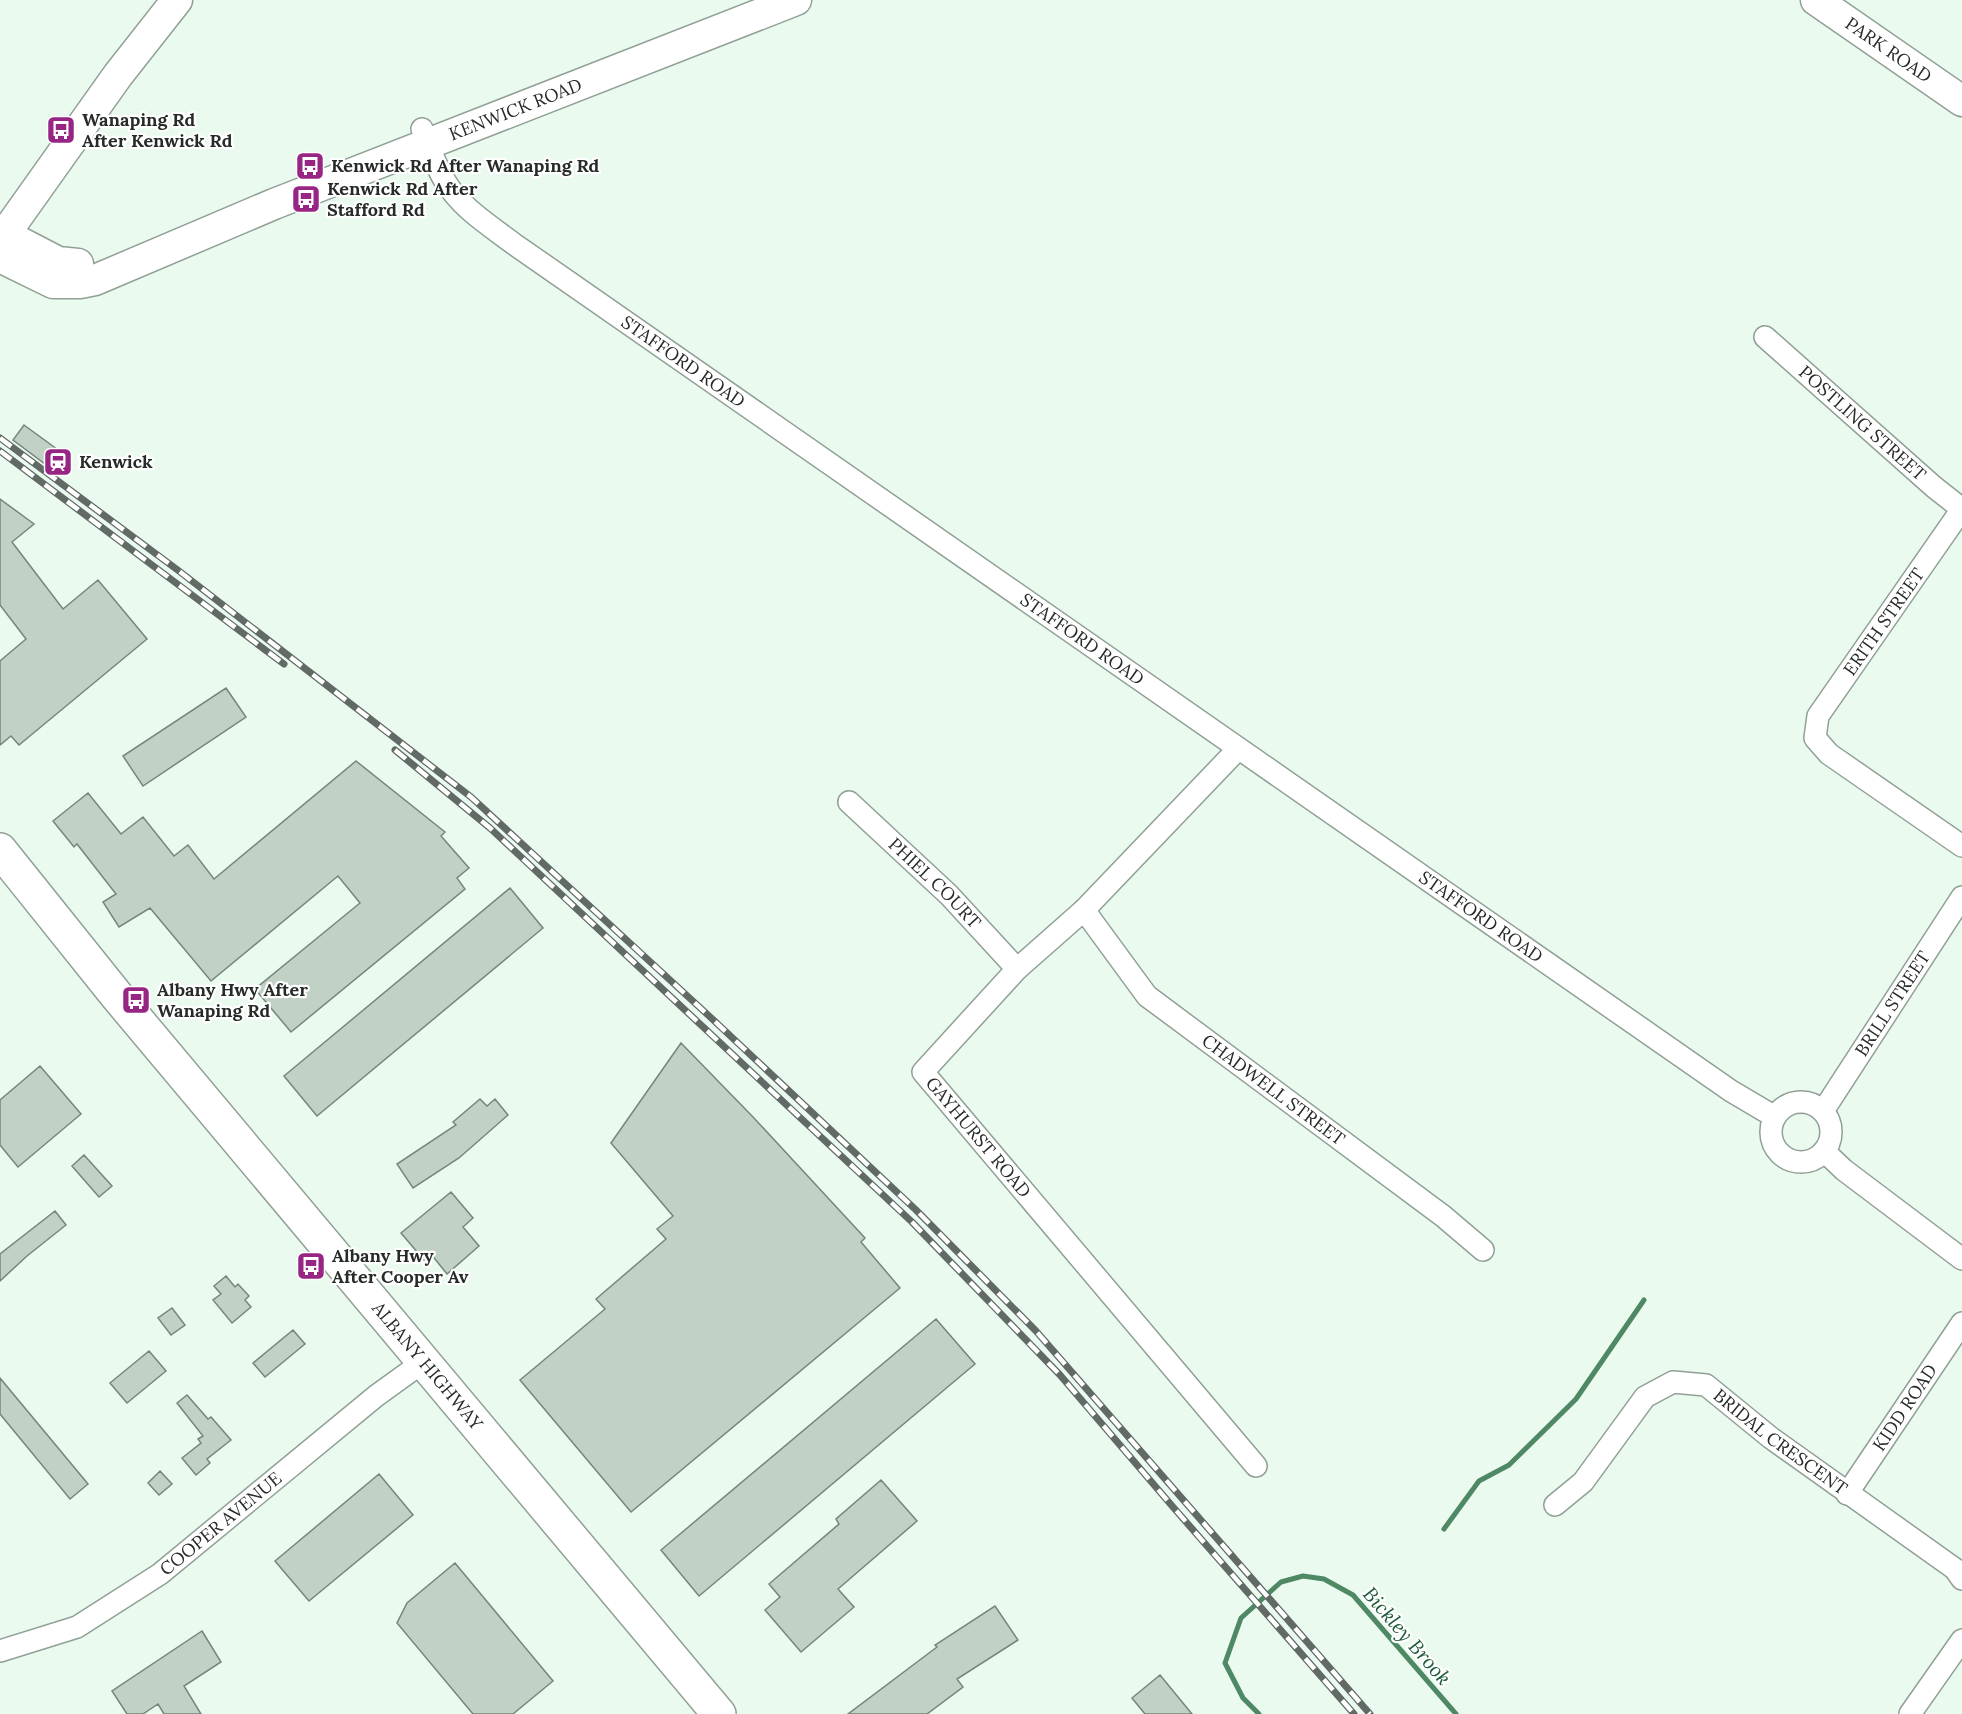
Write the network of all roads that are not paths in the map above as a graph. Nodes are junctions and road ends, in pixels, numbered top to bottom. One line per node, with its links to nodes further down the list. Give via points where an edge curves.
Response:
1 (177, 0): 7 (main road, via 118,75)
2 (752, 0): 6 (main road, KENWICK ROAD)
3 (796, 0): 6 (main road, KENWICK ROAD)
4 (1816, 0): 5 (main road, PARK ROAD)
5 (1962, 101)
6 (425, 137): 7 (main road, KENWICK ROAD, via 82,264 58,262); 10 (street, STAFFORD ROAD, via 444,180 474,214)
7 (1, 244)
8 (1765, 337): 9 (street, POSTLING STREET)
9 (1962, 509): 12 (street, ERITH STREET, via 1818,716 1815,738 1829,754)
10 (1238, 749): 16 (street, GAYHURST ROAD); 19 (street, STAFFORD ROAD, via 1731,1091)
11 (849, 802): 17 (street, PHIEL COURT, via 949,895)
12 (1962, 846)
13 (0, 850): 24 (highway, ALBANY HIGHWAY)
14 (0, 884): 24 (highway, ALBANY HIGHWAY)
15 (1962, 897): 18 (street, BRILL STREET)
16 (1084, 910): 17 (street, GAYHURST ROAD); 21 (street, CHADWELL STREET, via 1147,996 1434,1209)
17 (1017, 969): 25 (street, GAYHURST ROAD, via 923,1072)
18 (1823, 1111): 19 (street, via 1809,1102 1799,1102 1786,1106); 20 (street, via 1831,1132)
19 (1775, 1117): 20 (street, via 1773,1142 1788,1159 1809,1161)
20 (1824, 1151): 22 (street)
21 (1483, 1251)
22 (1962, 1259)
23 (1962, 1323): 26 (street, KIDD ROAD)
24 (416, 1367): 30 (street, COOPER AVENUE, via 160,1574 77,1627); 31 (highway, ALBANY HIGHWAY); 32 (highway, ALBANY HIGHWAY)
25 (1256, 1466)
26 (1847, 1494): 27 (street, BRIDAL CRESCENT, via 1706,1384 1673,1382 1644,1397 1583,1482); 28 (street, BRIDAL CRESCENT, via 1954,1569)
27 (1555, 1505)
28 (1962, 1579)
29 (1962, 1640): 33 (street)
30 (0, 1651)
31 (697, 1714)
32 (719, 1714)
33 (1910, 1714)

